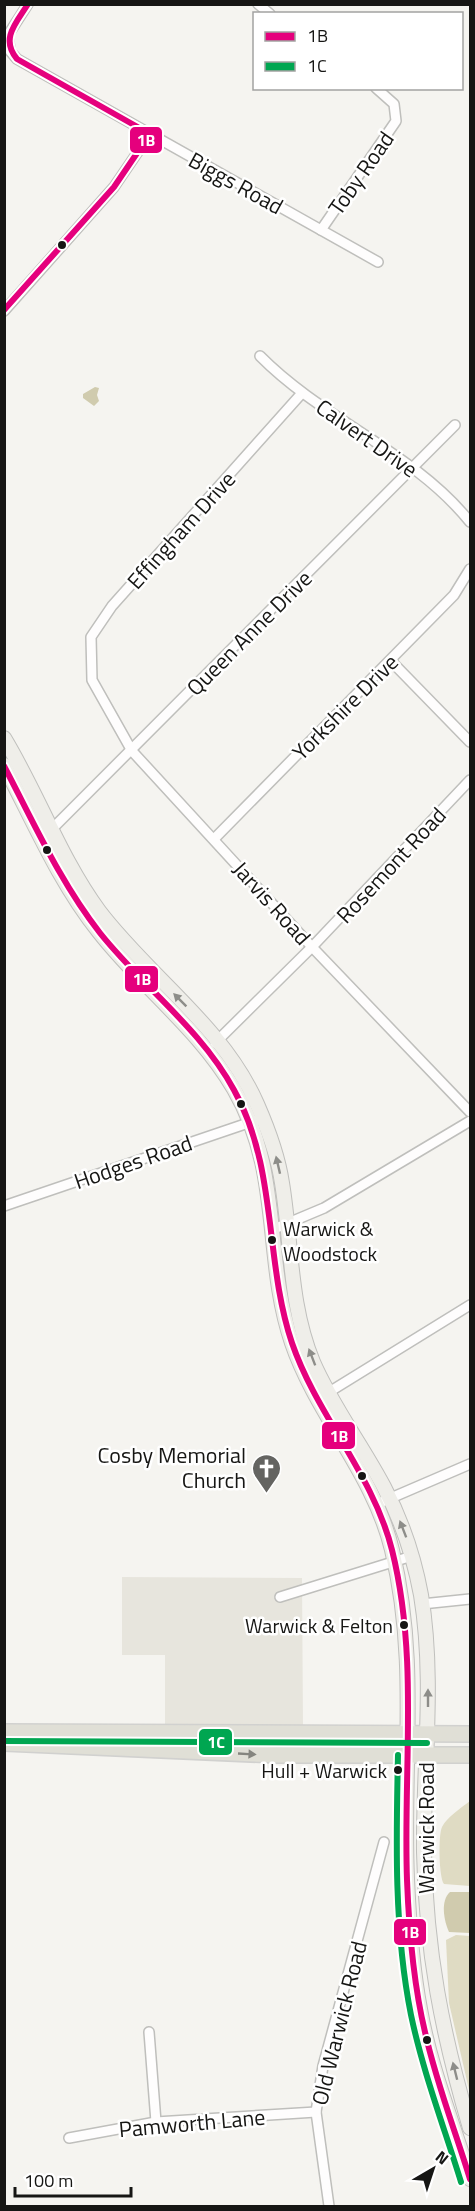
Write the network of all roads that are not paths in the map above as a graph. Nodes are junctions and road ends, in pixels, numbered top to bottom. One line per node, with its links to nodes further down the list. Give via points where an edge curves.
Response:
1 (28, 4): 3 (street, Biggs Road, via 11,27 8,43 17,59)
2 (378, 90): 4 (street, Toby Road, via 394,104 393,129)
3 (150, 134): 4 (street, Biggs Road); 6 (street, via 114,187)
4 (321, 230): 5 (street, Biggs Road)
5 (378, 262)
6 (4, 311)
7 (261, 356): 8 (street, Calvert Drive)
8 (302, 393): 10 (street, Calvert Drive); 14 (street, Effingham Drive, via 112,606 92,637)
9 (454, 425): 10 (street, Queen Anne Drive)
10 (412, 467): 11 (street, Calvert Drive); 17 (street, Queen Anne Drive)
11 (471, 522)
12 (471, 569): 13 (street, Yorkshire Drive, via 454,596)
13 (391, 661): 16 (street); 22 (street, Yorkshire Drive)
14 (92, 680): 17 (street, Jarvis Road)
15 (4, 738): 20 (main road, Warwick Road)
16 (471, 742)
17 (132, 751): 20 (street, Queen Anne Drive); 22 (street, Jarvis Road)
18 (4, 765): 21 (main road, Warwick Road)
19 (471, 780): 23 (street, Rosemont Road)
20 (52, 829): 21 (street, Queen Anne Drive); 24 (main road, Warwick Road, one-way to 20, via 113,928 81,883)
21 (42, 839): 24 (main road, Warwick Road, via 70,891 102,936)
22 (214, 839): 23 (street, Jarvis Road)
23 (312, 947): 24 (street, Rosemont Road); 25 (street, Jarvis Road)
24 (212, 1045): 26 (main road, Warwick Road, via 242,1076)
25 (471, 1112)
26 (256, 1120): 28 (street, Hodges Road); 29 (main road, Warwick Road, via 282,1181)
27 (471, 1121): 29 (street, via 324,1208)
28 (4, 1206)
29 (280, 1227): 31 (main road, Warwick Road, one-way to 29, via 312,1360 296,1306); 33 (main road, Warwick Road, via 283,1311 292,1342 306,1377)
30 (471, 1305): 31 (street)
31 (327, 1390): 33 (main road, Warwick Road)
32 (471, 1464): 33 (street)
33 (384, 1502): 34 (main road, Warwick Road, one-way to 33); 35 (main road, Warwick Road)
34 (412, 1556): 35 (street); 38 (main road, Warwick Road)
35 (394, 1562): 36 (street); 40 (main road, Warwick Road, via 408,1648)
36 (280, 1597)
37 (471, 1599): 38 (street)
38 (422, 1604): 41 (main road, Warwick Road, one-way to 38, via 429,1697)
39 (4, 1732): 40 (main road)
40 (408, 1734): 41 (main road); 44 (main road, Warwick Road)
41 (427, 1734): 42 (main road); 45 (main road, Warwick Road)
42 (471, 1734)
43 (4, 1743): 44 (main road, one-way to 44, via 276,1755)
44 (407, 1755): 45 (main road); 53 (main road, Warwick Road, via 407,1879 411,1951 420,2012)
45 (427, 1755): 46 (main road); 51 (main road, Warwick Road, one-way to 45, via 432,1969 424,1848)
46 (471, 1755)
47 (384, 1842): 49 (street, Old Warwick Road, via 323,2066)
48 (149, 2032): 50 (street)
49 (316, 2112): 50 (street, Pamworth Lane); 54 (street, Old Warwick Road)
50 (156, 2122): 52 (street, Pamworth Lane)
51 (471, 2128)
52 (69, 2138)
53 (471, 2179)
54 (329, 2206)

